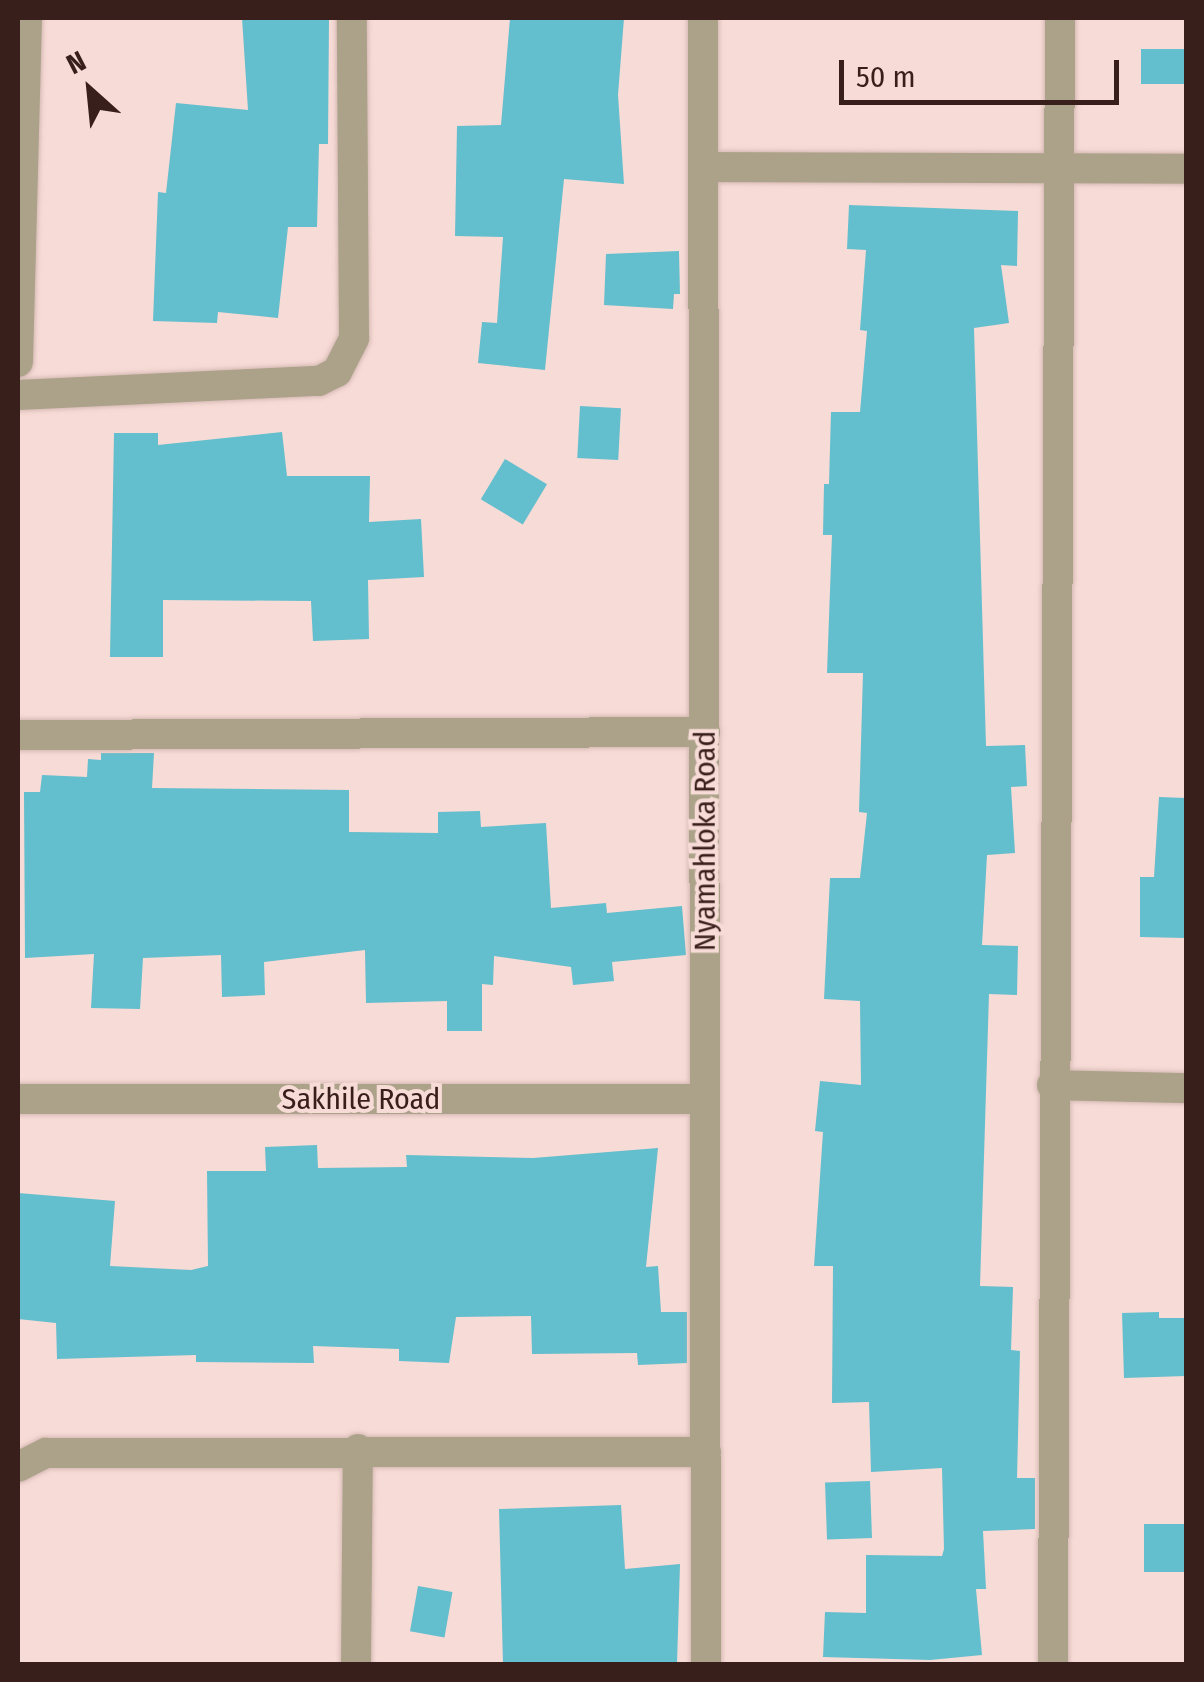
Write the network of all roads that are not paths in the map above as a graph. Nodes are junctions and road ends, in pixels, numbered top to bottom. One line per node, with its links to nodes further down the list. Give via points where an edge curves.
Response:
1 (27, 18): 8 (street)
2 (352, 18): 9 (street, via 354,338 337,372 319,381)
3 (703, 18): 5 (street, Nyamahloka Road)
4 (1060, 18): 6 (street)
5 (705, 168): 6 (street); 10 (street, Nyamahloka Road)
6 (1058, 169): 7 (street); 12 (street)
7 (1186, 169)
8 (18, 362)
9 (18, 395)
10 (705, 732): 11 (street); 14 (street, Nyamahloka Road)
11 (18, 735)
12 (1052, 1086): 13 (street); 21 (street)
13 (1186, 1088)
14 (705, 1099): 15 (street, Sakhile Road); 17 (street, Nyamahloka Road)
15 (18, 1100)
16 (358, 1449): 17 (street); 18 (street, via 46,1453); 19 (street)
17 (706, 1452): 20 (street, Nyamahloka Road)
18 (18, 1466)
19 (356, 1664)
20 (706, 1664)
21 (1053, 1664)

